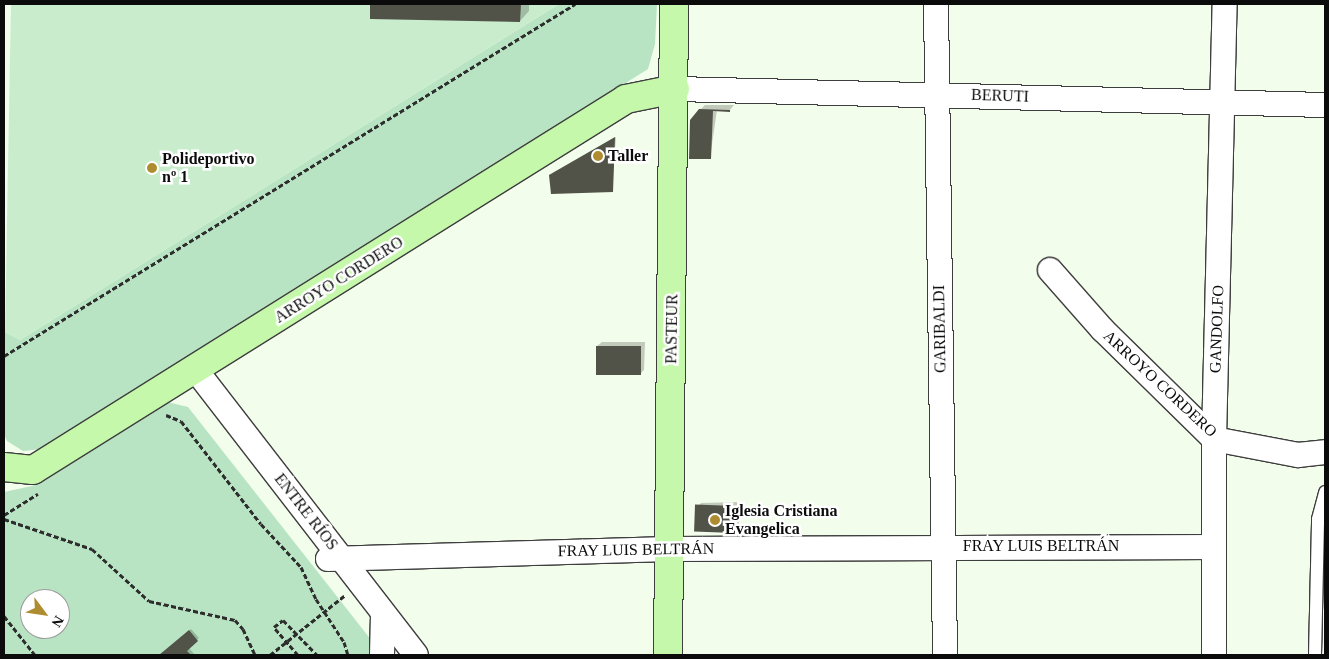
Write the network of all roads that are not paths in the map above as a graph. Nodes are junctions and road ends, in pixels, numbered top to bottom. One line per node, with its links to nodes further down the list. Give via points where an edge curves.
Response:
1 (674, 4): 4 (street, PASTEUR)
2 (936, 4): 5 (street, GARIBALDI)
3 (1225, 4): 6 (street, GANDOLFO)
4 (675, 89): 5 (street, BERUTI); 9 (street, ARROYO CORDERO, via 626,99); 16 (street, PASTEUR)
5 (935, 93): 6 (street, BERUTI); 14 (street, GARIBALDI)
6 (1223, 104): 7 (street, BERUTI); 10 (street, GANDOLFO)
7 (1325, 105)
8 (1050, 270): 10 (street, ARROYO CORDERO, via 1102,329)
9 (190, 372): 12 (street, ARROYO CORDERO, via 32,470); 17 (street, ENTRE RÍOS)
10 (1214, 439): 11 (street, ARROYO CORDERO, via 1298,455); 15 (street, GANDOLFO)
11 (1325, 452)
12 (4, 467)
13 (1325, 492): 24 (lane, via 1318,519)
14 (945, 546): 15 (street, FRAY LUIS BELTRÁN); 16 (street, FRAY LUIS BELTRÁN); 22 (street, GARIBALDI)
15 (1214, 547): 23 (street, GANDOLFO)
16 (669, 549): 17 (street, FRAY LUIS BELTRÁN); 21 (street, PASTEUR)
17 (334, 558): 18 (street, ENTRE RÍOS); 18 (street, ENTRE RÍOS)
18 (383, 634): 19 (street, ENTRE RÍOS); 20 (street, ENTRE RÍOS)
19 (401, 655)
20 (416, 655)
21 (668, 655)
22 (945, 655)
23 (1214, 655)
24 (1315, 655)

